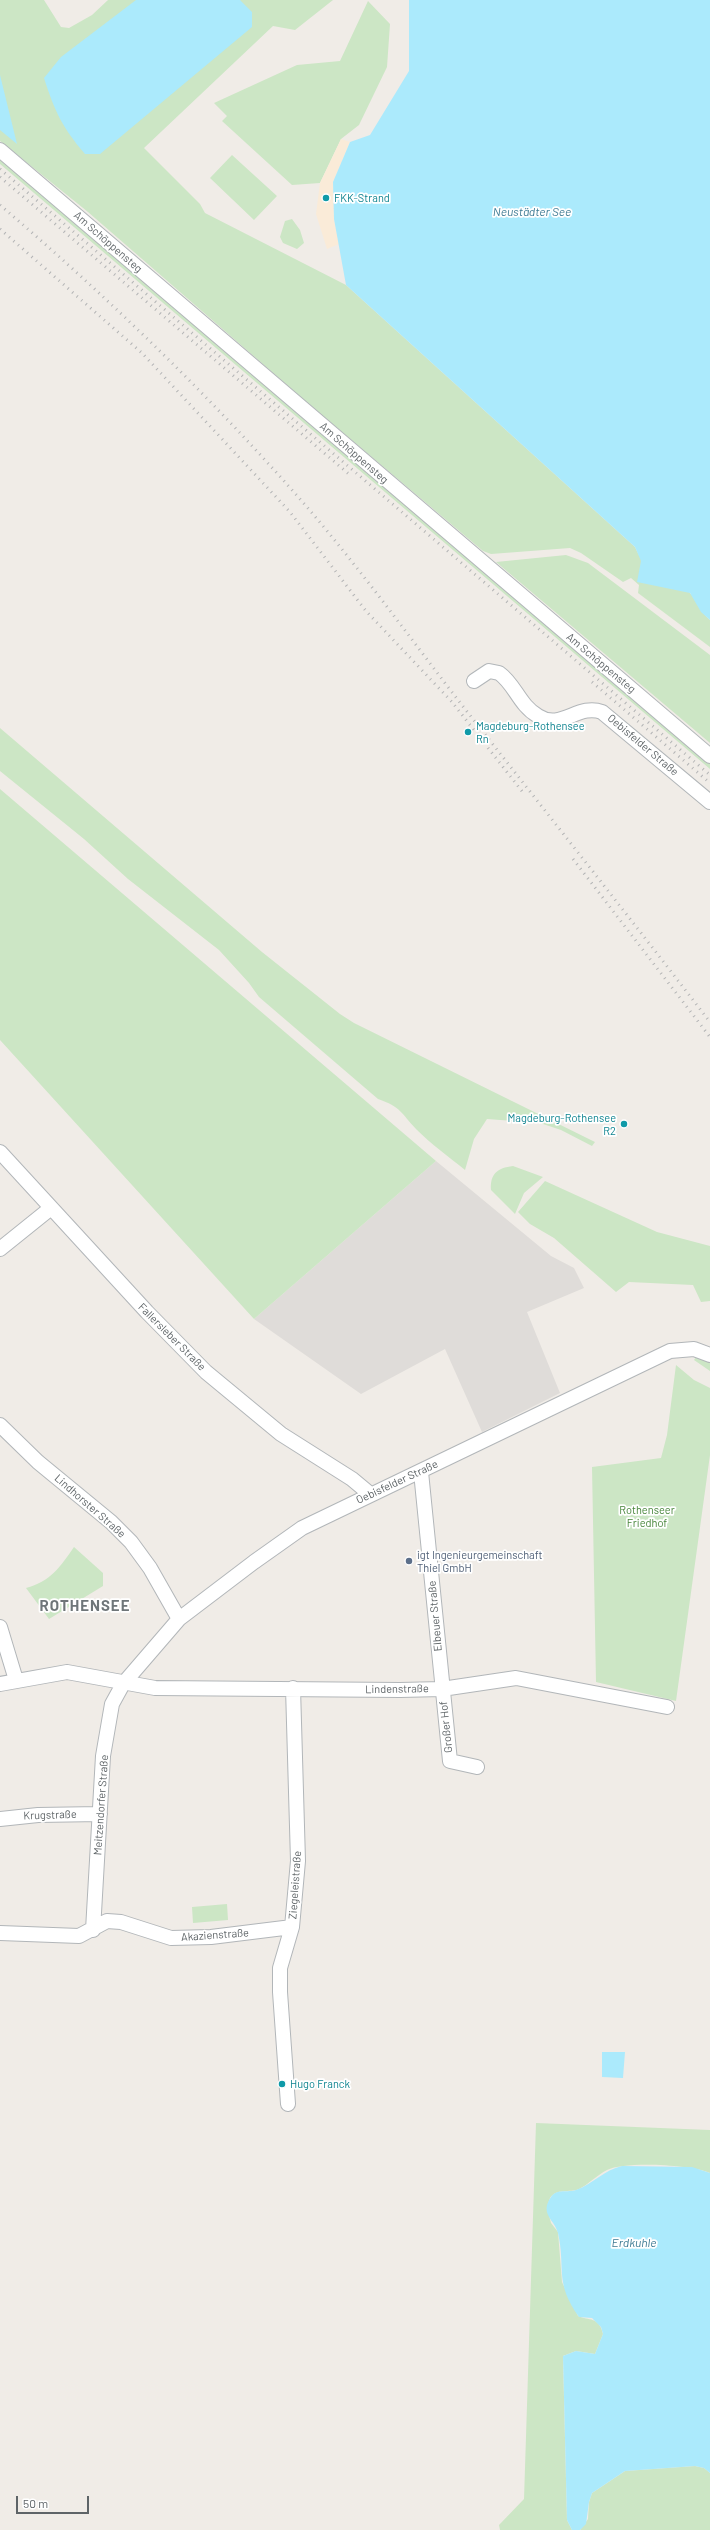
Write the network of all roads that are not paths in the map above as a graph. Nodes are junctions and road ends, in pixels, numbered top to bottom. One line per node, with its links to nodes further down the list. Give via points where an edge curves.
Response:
1 (0, 150): 3 (street, Am Schöppensteg)
2 (474, 681): 4 (street, Oebisfelder Straße, via 489,671 499,673 522,703 547,721 562,720 584,710 602,712)
3 (710, 756)
4 (710, 802)
5 (0, 1152): 6 (street, Fallersleber Straße)
6 (51, 1208): 7 (street); 11 (street, Fallersleber Straße, via 146,1312 211,1377 281,1434 352,1479)
7 (0, 1249)
8 (710, 1355): 10 (street, Oebisfelder Straße, via 694,1349 670,1351)
9 (0, 1425): 12 (street, Lindhorster Straße, via 38,1462 106,1518 130,1542 150,1568)
10 (421, 1472): 11 (street, Oebisfelder Straße); 18 (street, Elbeuer Straße)
11 (370, 1494): 12 (street, Oebisfelder Straße, via 289,1536)
12 (179, 1619): 16 (street, Oebisfelder Straße)
13 (0, 1627): 14 (street)
14 (16, 1680): 15 (street, Lindenstraße); 16 (street, Lindenstraße, via 67,1672 88,1674)
15 (0, 1684)
16 (123, 1684): 17 (street, Lindenstraße, via 155,1688); 21 (street, Meitzendorfer Straße, via 112,1704 104,1748)
17 (294, 1688): 18 (street, Lindenstraße); 23 (street, Ziegeleistraße, via 298,1861)
18 (442, 1688): 19 (street, Lindenstraße, via 516,1678); 20 (street, Großer Hof, via 450,1761)
19 (667, 1707)
20 (477, 1767)
21 (100, 1814): 22 (street, Krugstraße); 24 (street, Meitzendorfer Straße)
22 (0, 1819)
23 (292, 1927): 24 (street, Akazienstraße, via 211,1937 170,1938 122,1922 107,1921); 26 (street, Ziegeleistraße, via 280,1968)
24 (93, 1930): 25 (street, Akazienstraße, via 79,1936)
25 (0, 1933)
26 (288, 2104)

